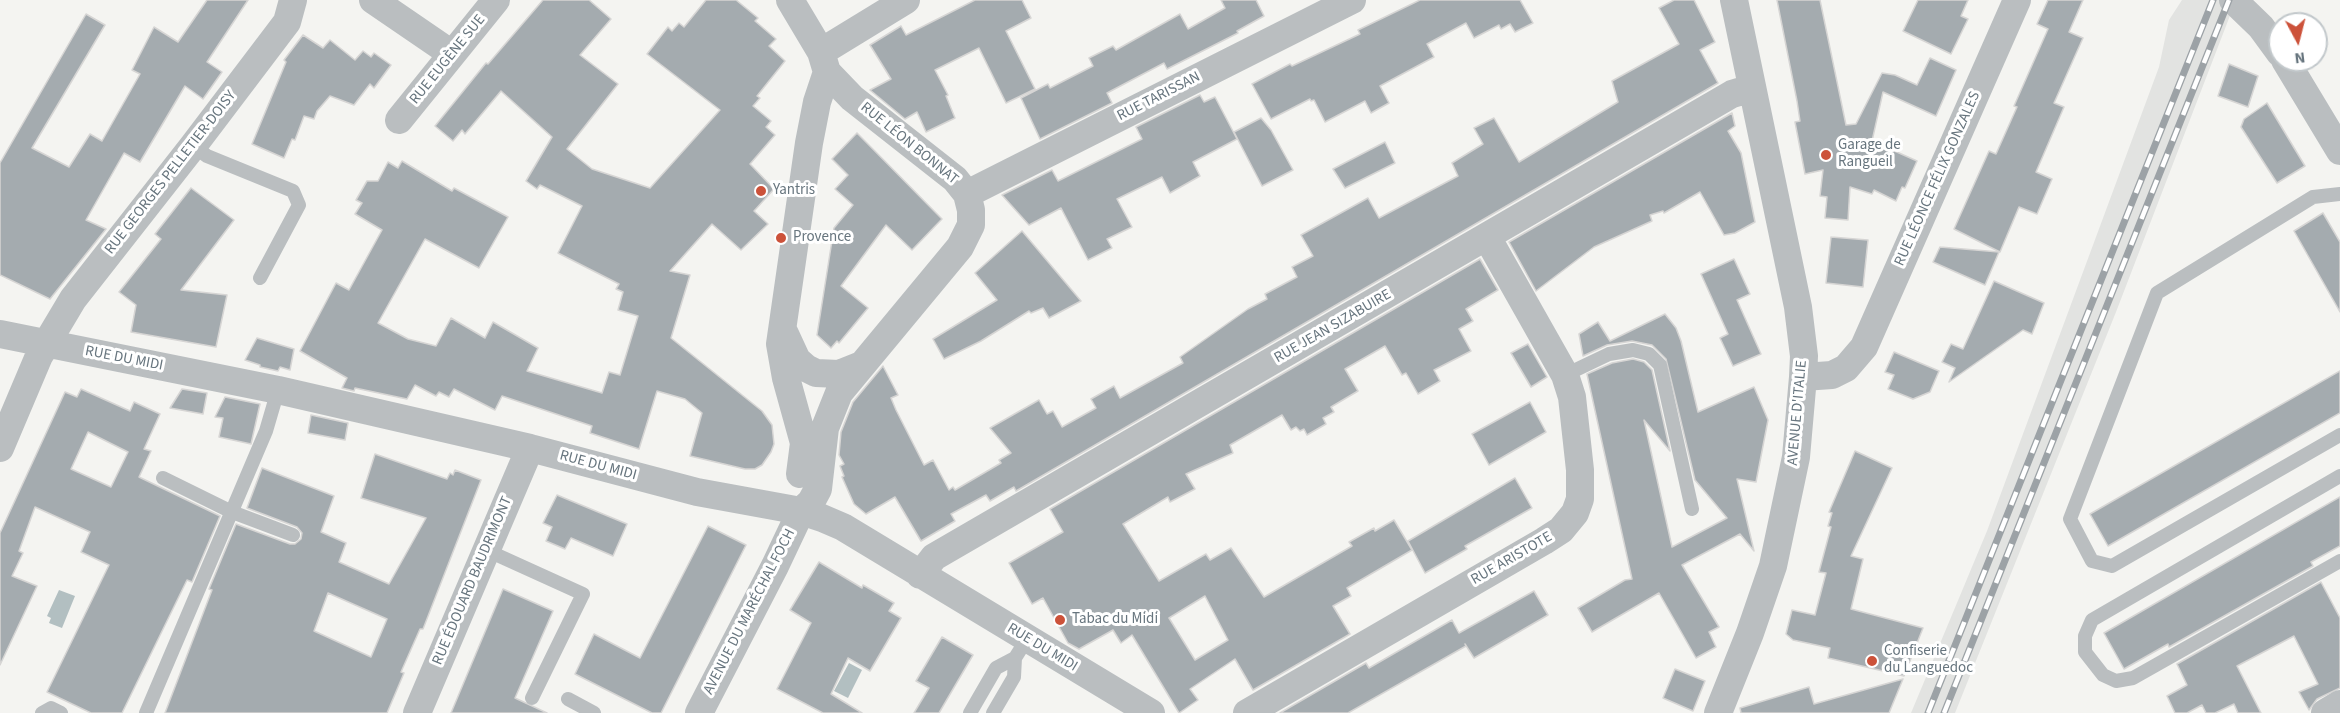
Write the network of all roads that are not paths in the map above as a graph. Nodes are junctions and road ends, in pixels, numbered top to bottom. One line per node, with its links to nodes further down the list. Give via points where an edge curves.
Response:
1 (293, 0): 16 (street, RUE GEORGES PELLETIER-DOISY, via 287,22)
2 (373, 0): 11 (street)
3 (496, 0): 11 (street, RUE EUGÈNE SUE)
4 (790, 0): 12 (street, RUE LÉON BONNAT)
5 (906, 0): 12 (street)
6 (1352, 0): 18 (street, RUE TARISSAN)
7 (1734, 0): 14 (street, AVENUE D'ITALIE)
8 (2017, 0): 26 (street, RUE LÉONCE FÉLIX GONZALES, via 1864,347 1856,356 1819,355)
9 (2233, 0): 10 (street)
10 (2268, 37)
11 (452, 54): 15 (street, RUE EUGÈNE SUE)
12 (824, 62): 18 (street, RUE LÉON BONNAT, via 861,105 955,179); 22 (street)
13 (2292, 72): 17 (street)
14 (1752, 88): 20 (street, RUE JEAN SIZABUIRE, via 1732,93); 26 (street, AVENUE D'ITALIE, via 1798,307)
15 (399, 120)
16 (193, 146): 21 (lane, via 207,156 293,191 299,205); 24 (street, RUE GEORGES PELLETIER-DOISY, via 73,299)
17 (2340, 151)
18 (967, 194): 25 (street, RUE LÉON BONNAT, via 972,210 966,236)
19 (2340, 194): 29 (lane, via 2313,197 2157,293 2070,519 2092,561 2112,566)
20 (1488, 237): 27 (street, RUE ARISTOTE); 40 (street, RUE JEAN SIZABUIRE, via 934,557)
21 (260, 278)
22 (782, 327): 25 (street, via 791,349 806,368 827,375); 35 (street, via 782,358 804,443 798,487)
23 (0, 334): 24 (street, RUE DU MIDI)
24 (45, 344): 28 (street, RUE DU MIDI); 30 (street, RUE GEORGES PELLETIER-DOISY)
25 (859, 366): 35 (street, RUE LÉON BONNAT, via 831,410 818,489)
26 (1804, 367): 55 (street, AVENUE D'ITALIE, via 1796,457 1773,566)
27 (1565, 375): 34 (lane, via 1609,354 1633,350 1650,354 1660,365); 54 (street, RUE ARISTOTE, via 1572,398 1580,499 1575,513 1561,530)
28 (278, 390): 31 (street, RUE DU MIDI); 36 (lane, via 266,431)
29 (2340, 435)
30 (0, 448)
31 (530, 448): 35 (street, RUE DU MIDI, via 698,492); 38 (street, RUE ÉDOUARD BAUDRIMONT)
32 (2340, 476): 39 (lane, via 2092,620 2085,636 2085,652 2103,675 2116,681 2133,678)
33 (162, 478): 36 (lane)
34 (1692, 509)
35 (801, 511): 40 (street, RUE DU MIDI, via 843,527); 50 (street, AVENUE DU MARÉCHAL FOCH)
36 (232, 512): 37 (lane); 47 (lane)
37 (293, 535)
38 (486, 550): 42 (lane, via 583,594); 48 (street, RUE ÉDOUARD BAUDRIMONT)
39 (2340, 561)
40 (920, 575): 41 (street, RUE DU MIDI)
41 (1021, 649): 51 (lane, via 996,668); 52 (lane, via 1014,677); 53 (street, RUE DU MIDI)
42 (532, 698)
43 (568, 699): 49 (lane)
44 (2340, 704): 56 (street)
45 (42, 713): 46 (lane, via 51,708)
46 (61, 713)
47 (146, 713)
48 (417, 713)
49 (594, 713)
50 (699, 713)
51 (970, 713)
52 (993, 713)
53 (1151, 713)
54 (1247, 713)
55 (1718, 713)
56 (2325, 713)

